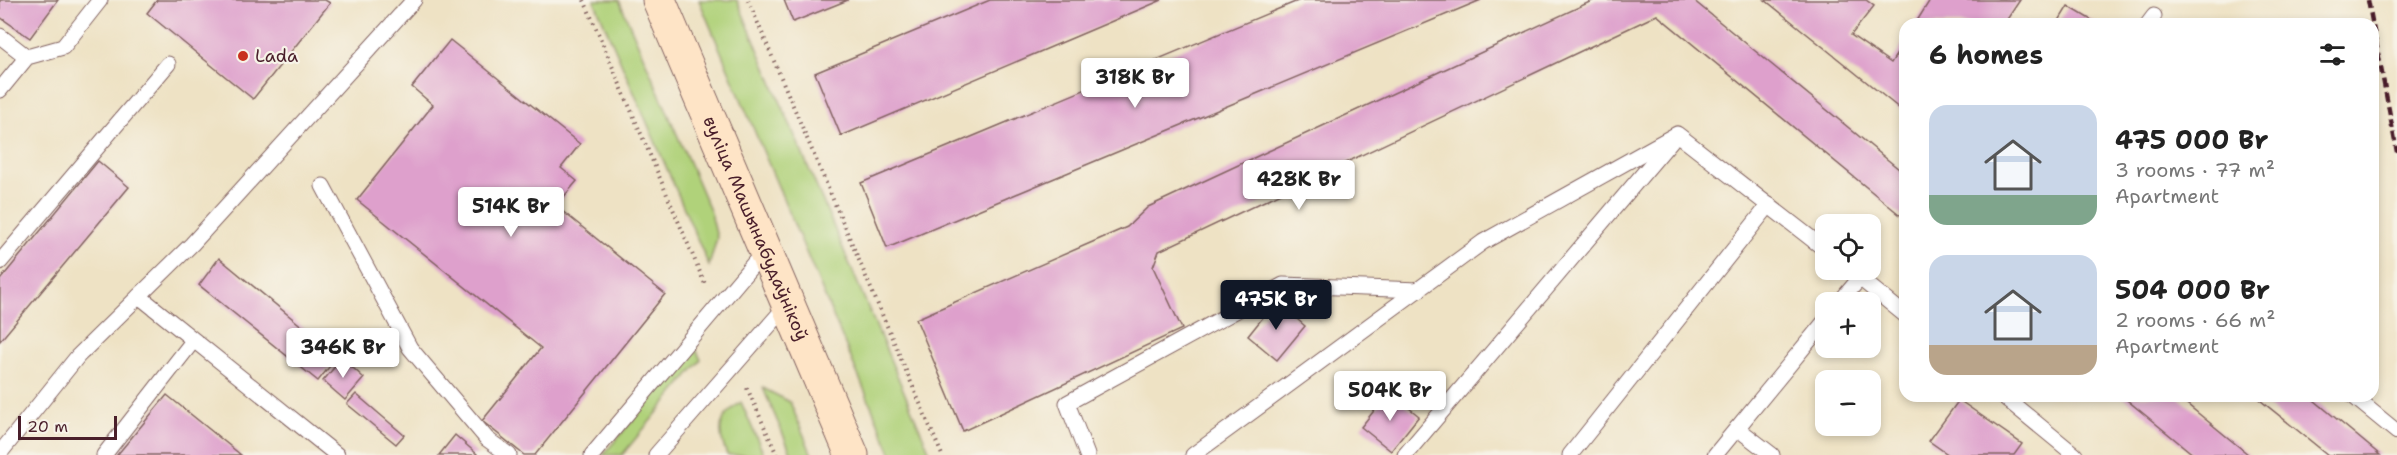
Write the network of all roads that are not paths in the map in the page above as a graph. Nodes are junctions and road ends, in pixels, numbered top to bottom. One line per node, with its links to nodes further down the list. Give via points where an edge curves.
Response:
1 (100, 0): 5 (lane, via 63,46)
2 (414, 0): 16 (lane, via 192,244)
3 (659, 0): 12 (main road, вуліца Машынабудаўнікоў)
4 (0, 36): 5 (lane)
5 (27, 57): 7 (lane)
6 (168, 64): 13 (lane)
7 (0, 90)
8 (1677, 134): 10 (lane); 15 (lane, via 1484,242); 34 (lane)
9 (323, 186): 28 (lane, via 411,348 487,439)
10 (1769, 205): 11 (lane); 35 (lane)
11 (1815, 241)
12 (766, 249): 17 (main road, вуліца Машынабудаўнікоў); 29 (lane)
13 (0, 262)
14 (1862, 280): 18 (lane)
15 (1419, 290): 32 (lane, via 1282,285 1067,403); 33 (lane)
16 (139, 296): 20 (lane); 25 (lane, via 78,356)
17 (788, 304): 30 (lane); 31 (main road, вуліца Машынабудаўнікоў)
18 (1899, 310)
19 (1815, 333): 23 (lane)
20 (193, 340): 26 (lane); 27 (lane)
21 (2010, 402): 38 (lane)
22 (2360, 402): 24 (lane)
23 (1737, 428): 36 (lane); 37 (lane)
24 (2397, 432)
25 (0, 453)
26 (104, 455)
27 (337, 455)
28 (509, 455)
29 (592, 455)
30 (656, 455)
31 (852, 455)
32 (1087, 455)
33 (1193, 455)
34 (1405, 455)
35 (1570, 455)
36 (1715, 455)
37 (1772, 455)
38 (2075, 455)

